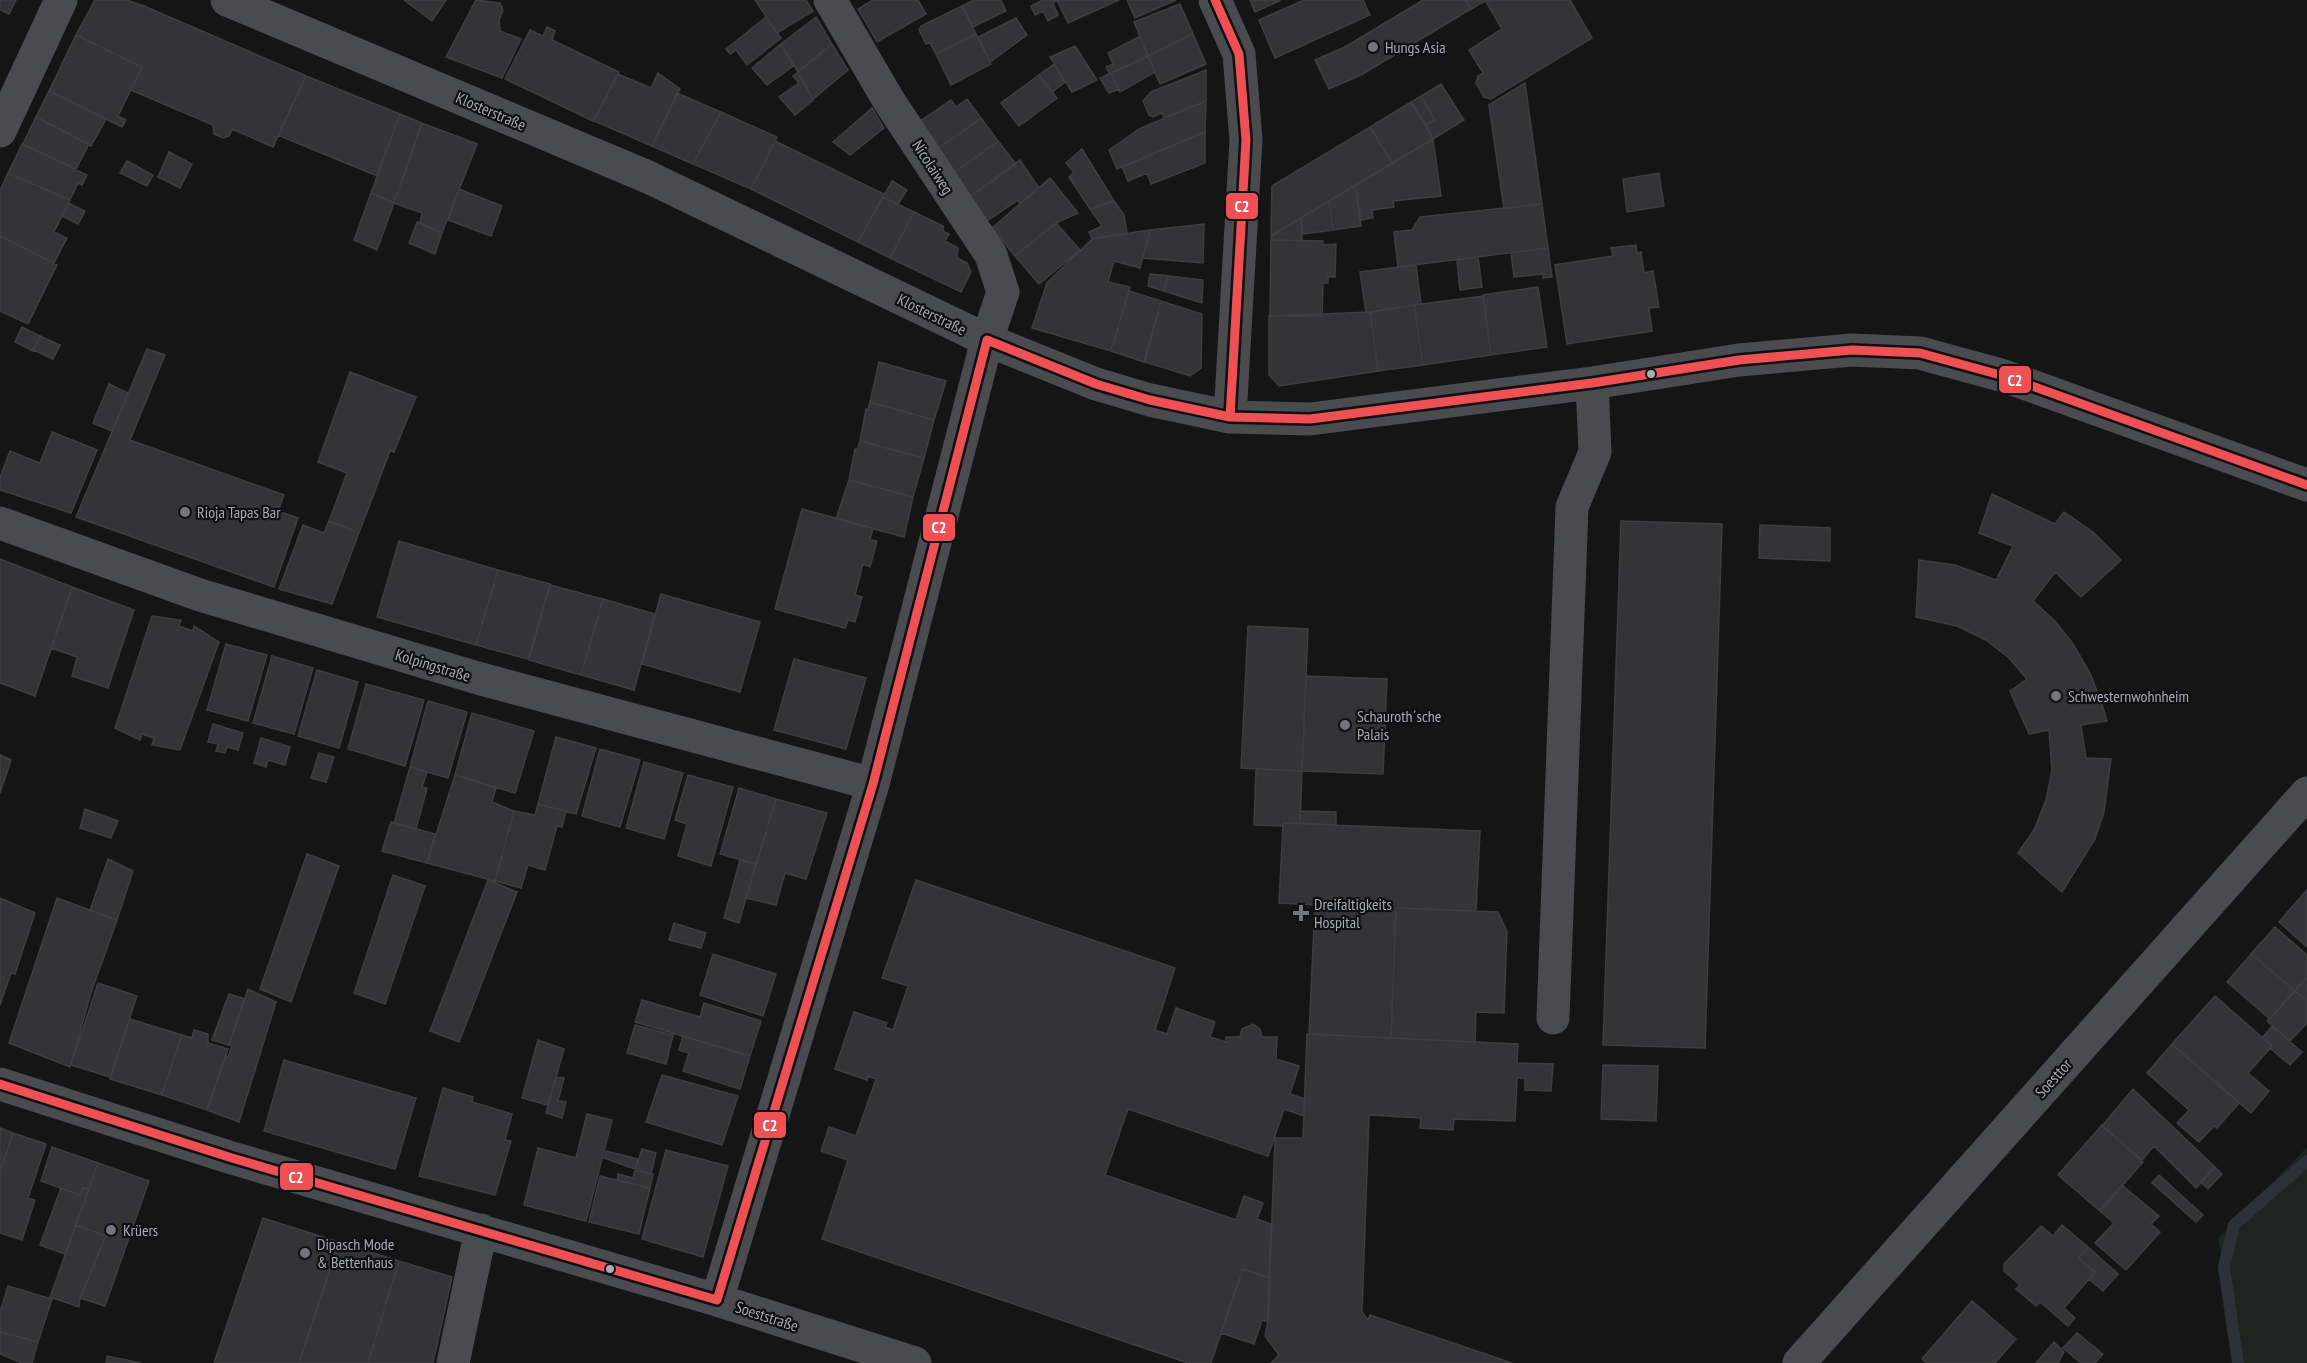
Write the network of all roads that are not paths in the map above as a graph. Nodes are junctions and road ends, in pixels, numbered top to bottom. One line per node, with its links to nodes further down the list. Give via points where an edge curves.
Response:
1 (61, 0): 5 (street)
2 (226, 0): 6 (street, Klosterstraße, via 648,177)
3 (830, 0): 6 (street, Nicolaiweg, via 889,101 991,255 1003,292)
4 (1215, 0): 8 (street, via 1239,54 1246,140)
5 (0, 131)
6 (987, 340): 8 (street, Klosterstraße, via 1096,384); 11 (street, Nicolaiweg)
7 (1592, 383): 8 (street, Klosterstraße, via 1310,419); 9 (street, Klosterstraße, via 1802,353 1920,353 2035,386); 13 (street, via 1595,452 1572,507)
8 (1230, 417)
9 (2307, 485)
10 (0, 523): 11 (street, Kolpingstraße, via 212,599 481,679)
11 (873, 784): 16 (street, Nicolaiweg)
12 (2307, 793): 19 (street, Soesttor)
13 (1553, 1018)
14 (0, 1084): 15 (street, Soeststraße, via 232,1158)
15 (481, 1230): 16 (street, Soeststraße); 17 (street)
16 (717, 1299): 18 (street, Soeststraße)
17 (453, 1363)
18 (915, 1363)
19 (1799, 1363)

